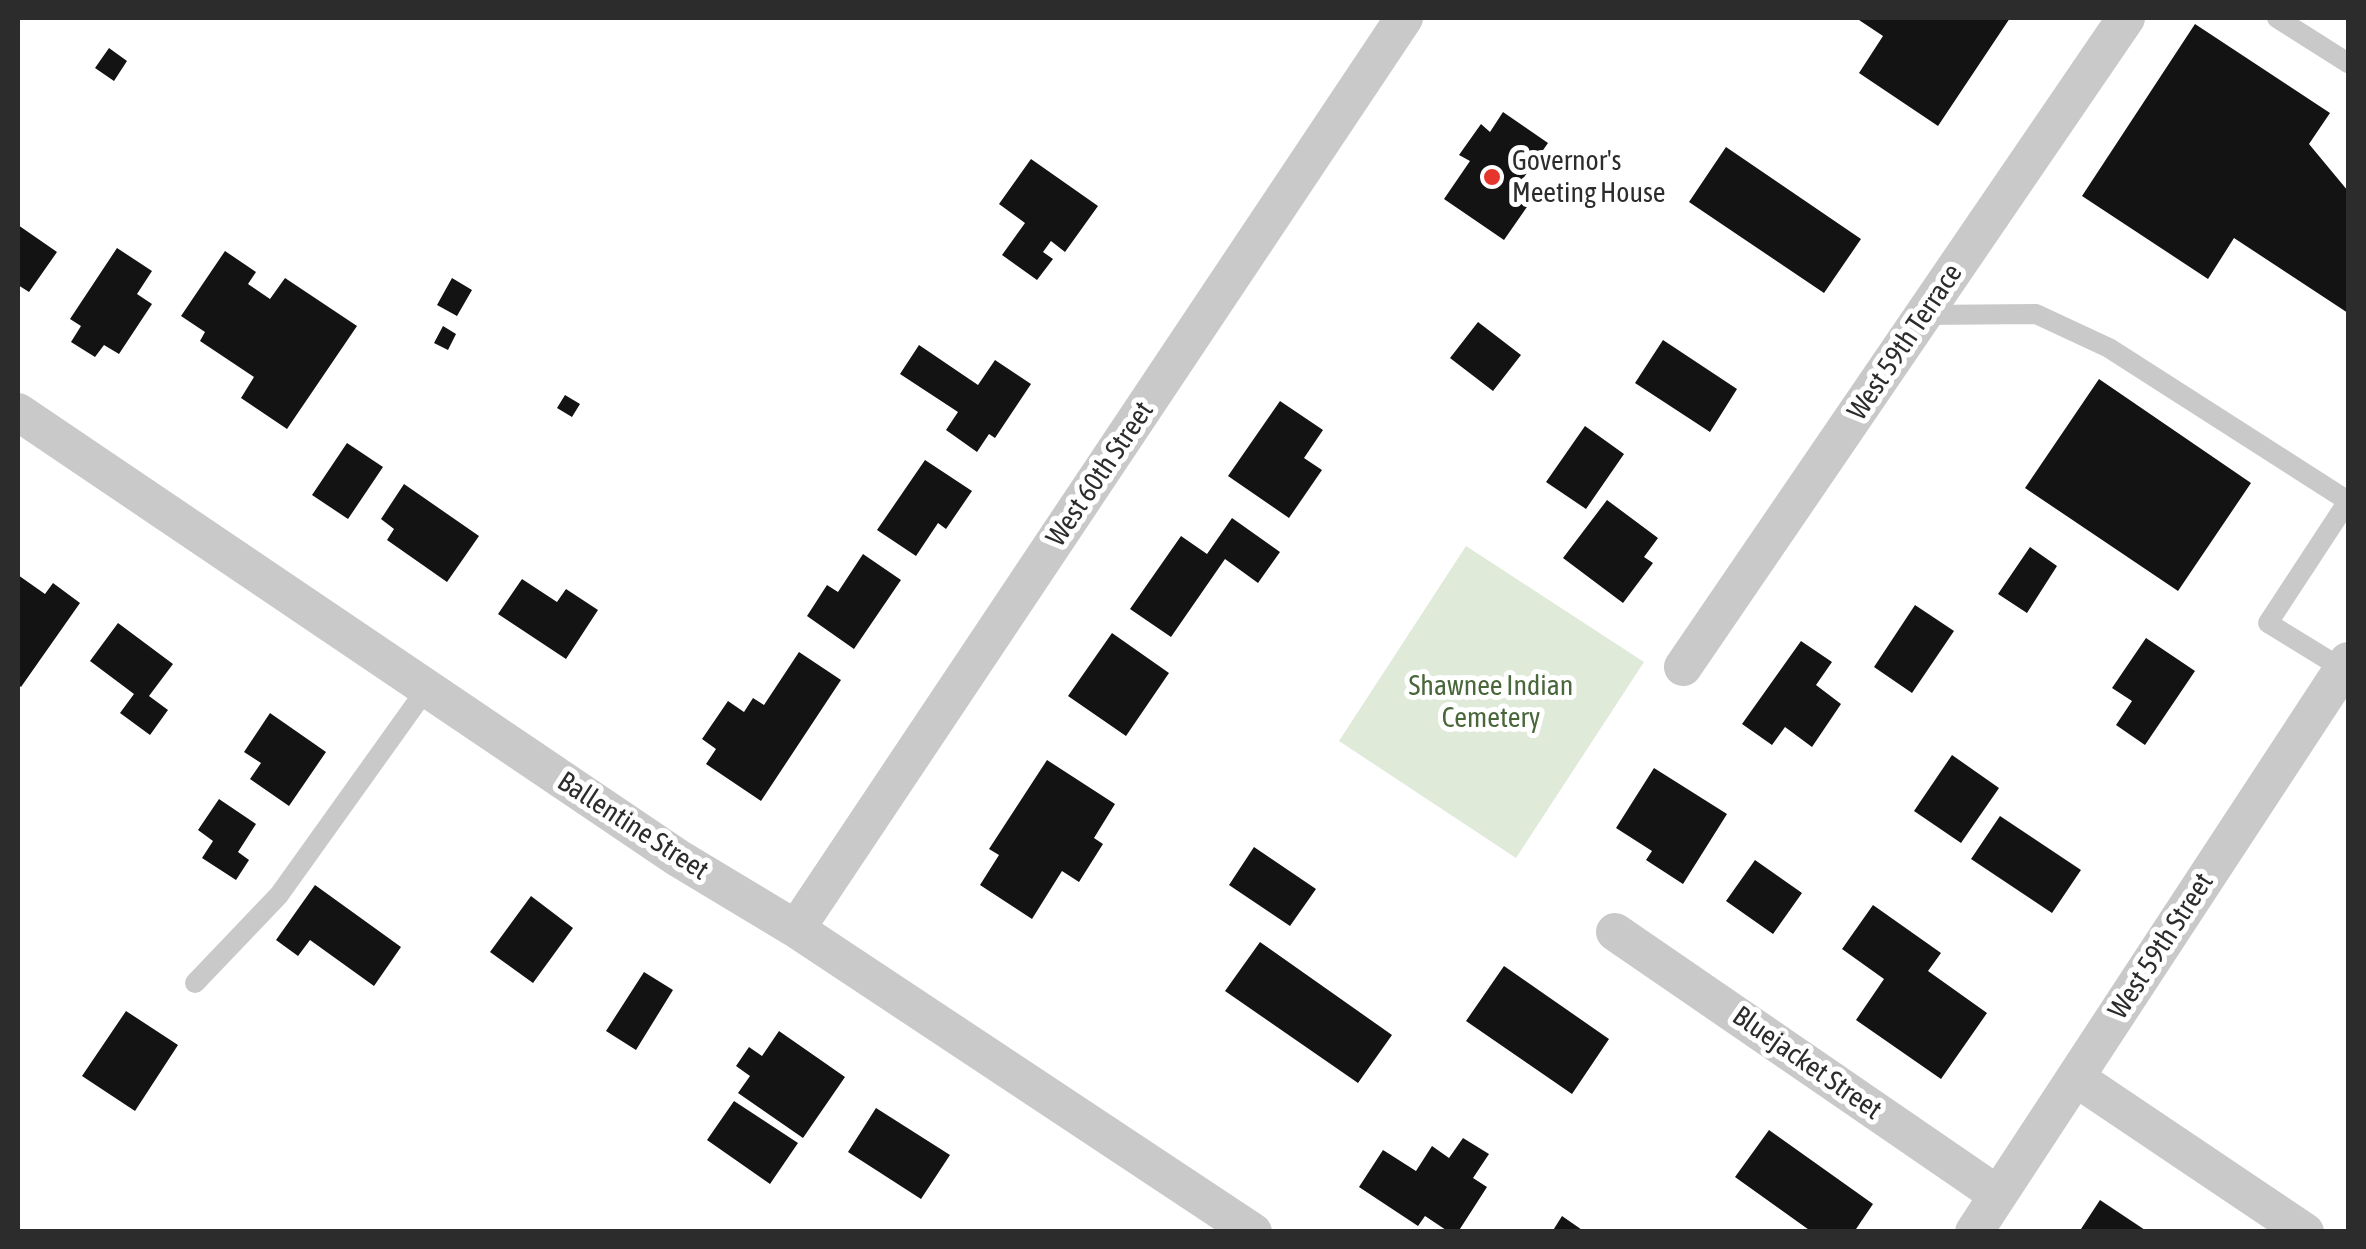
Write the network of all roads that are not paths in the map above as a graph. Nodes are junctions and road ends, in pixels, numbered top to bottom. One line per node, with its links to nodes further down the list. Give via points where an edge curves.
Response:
1 (1404, 18): 11 (street, West 60th Street)
2 (2126, 18): 5 (street, West 59th Terrace)
3 (2277, 18): 4 (lane)
4 (2348, 63)
5 (1924, 315): 7 (lane, via 2036,314 2108,348); 9 (street, West 59th Terrace)
6 (18, 412): 10 (street, Ballentine Street)
7 (2348, 501): 8 (lane, via 2268,623)
8 (2346, 665): 14 (street, West 59th Street)
9 (1684, 668)
10 (427, 688): 11 (street, Ballentine Street, via 678,858); 13 (lane, via 279,895)
11 (796, 929): 16 (street, Ballentine Street)
12 (1615, 932): 15 (street, Bluejacket Street)
13 (195, 983)
14 (2076, 1078): 15 (street, West 59th Street); 18 (street)
15 (1998, 1196): 17 (street, West 59th Street)
16 (1253, 1232)
17 (1974, 1232)
18 (2306, 1232)

